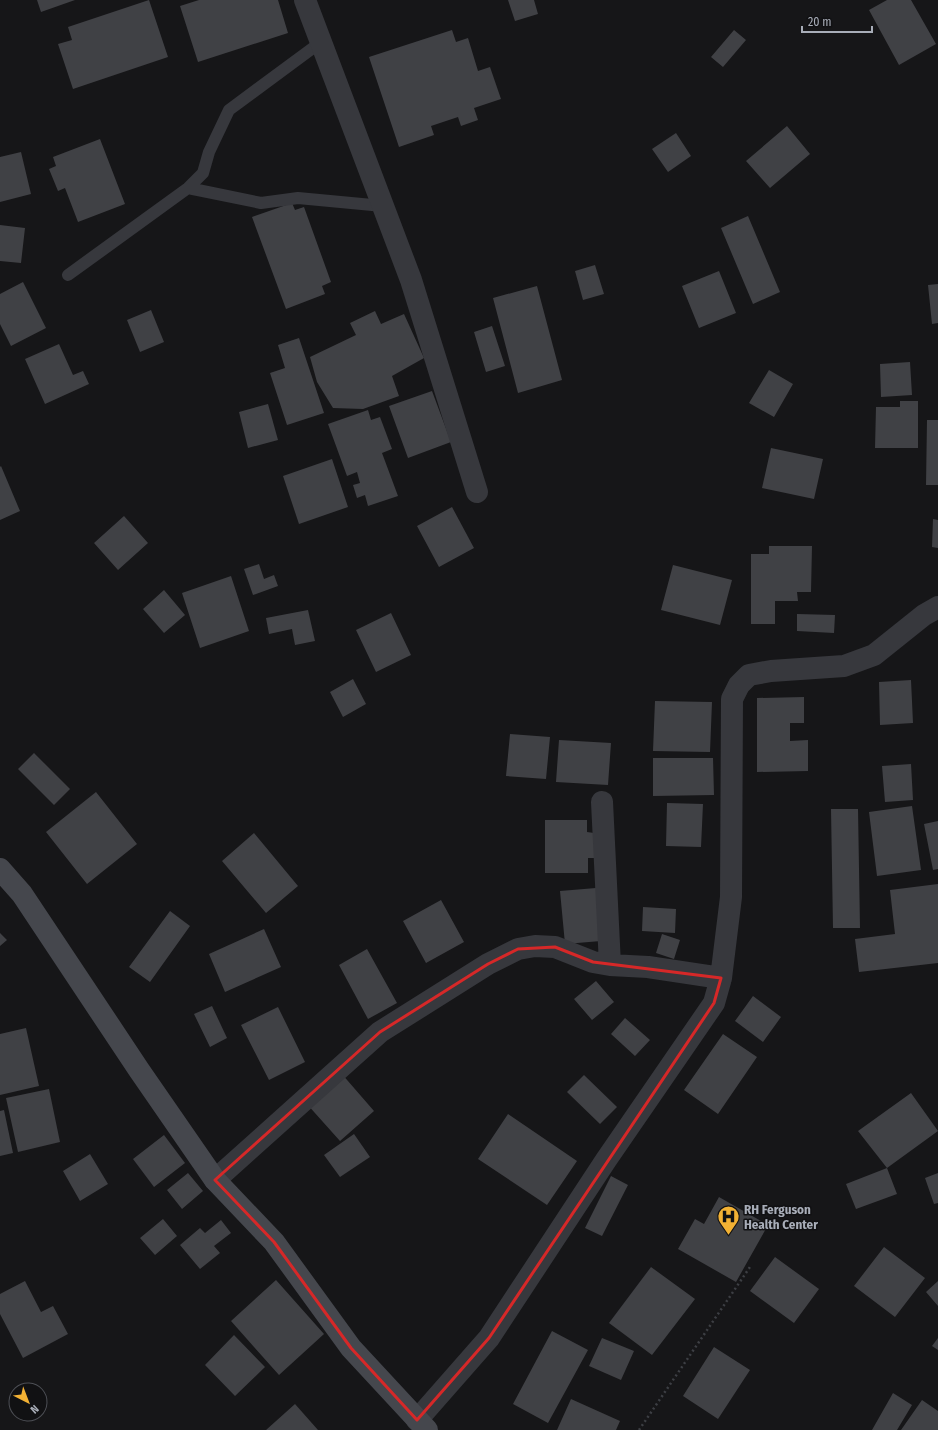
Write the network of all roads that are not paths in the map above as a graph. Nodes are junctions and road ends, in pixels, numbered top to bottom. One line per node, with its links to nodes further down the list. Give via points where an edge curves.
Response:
1 (305, 0): 2 (street)
2 (321, 42): 3 (lane, via 229,110 209,152 203,173); 4 (street)
3 (188, 188): 4 (lane, via 261,203 298,198); 5 (lane)
4 (383, 206): 6 (street, via 411,280)
5 (68, 275)
6 (477, 492)
7 (938, 607): 11 (street, via 874,655 844,666 748,675 739,685 732,699 731,897)
8 (602, 802): 10 (street)
9 (0, 869): 12 (main road, via 22,894)
10 (610, 965): 11 (street, via 648,967); 12 (street, via 593,962 555,947 535,946 518,949 488,964 380,1032)
11 (721, 978): 13 (street, via 714,1003 606,1160 489,1338)
12 (215, 1180): 13 (main road, via 274,1242 351,1348)
13 (422, 1425)

